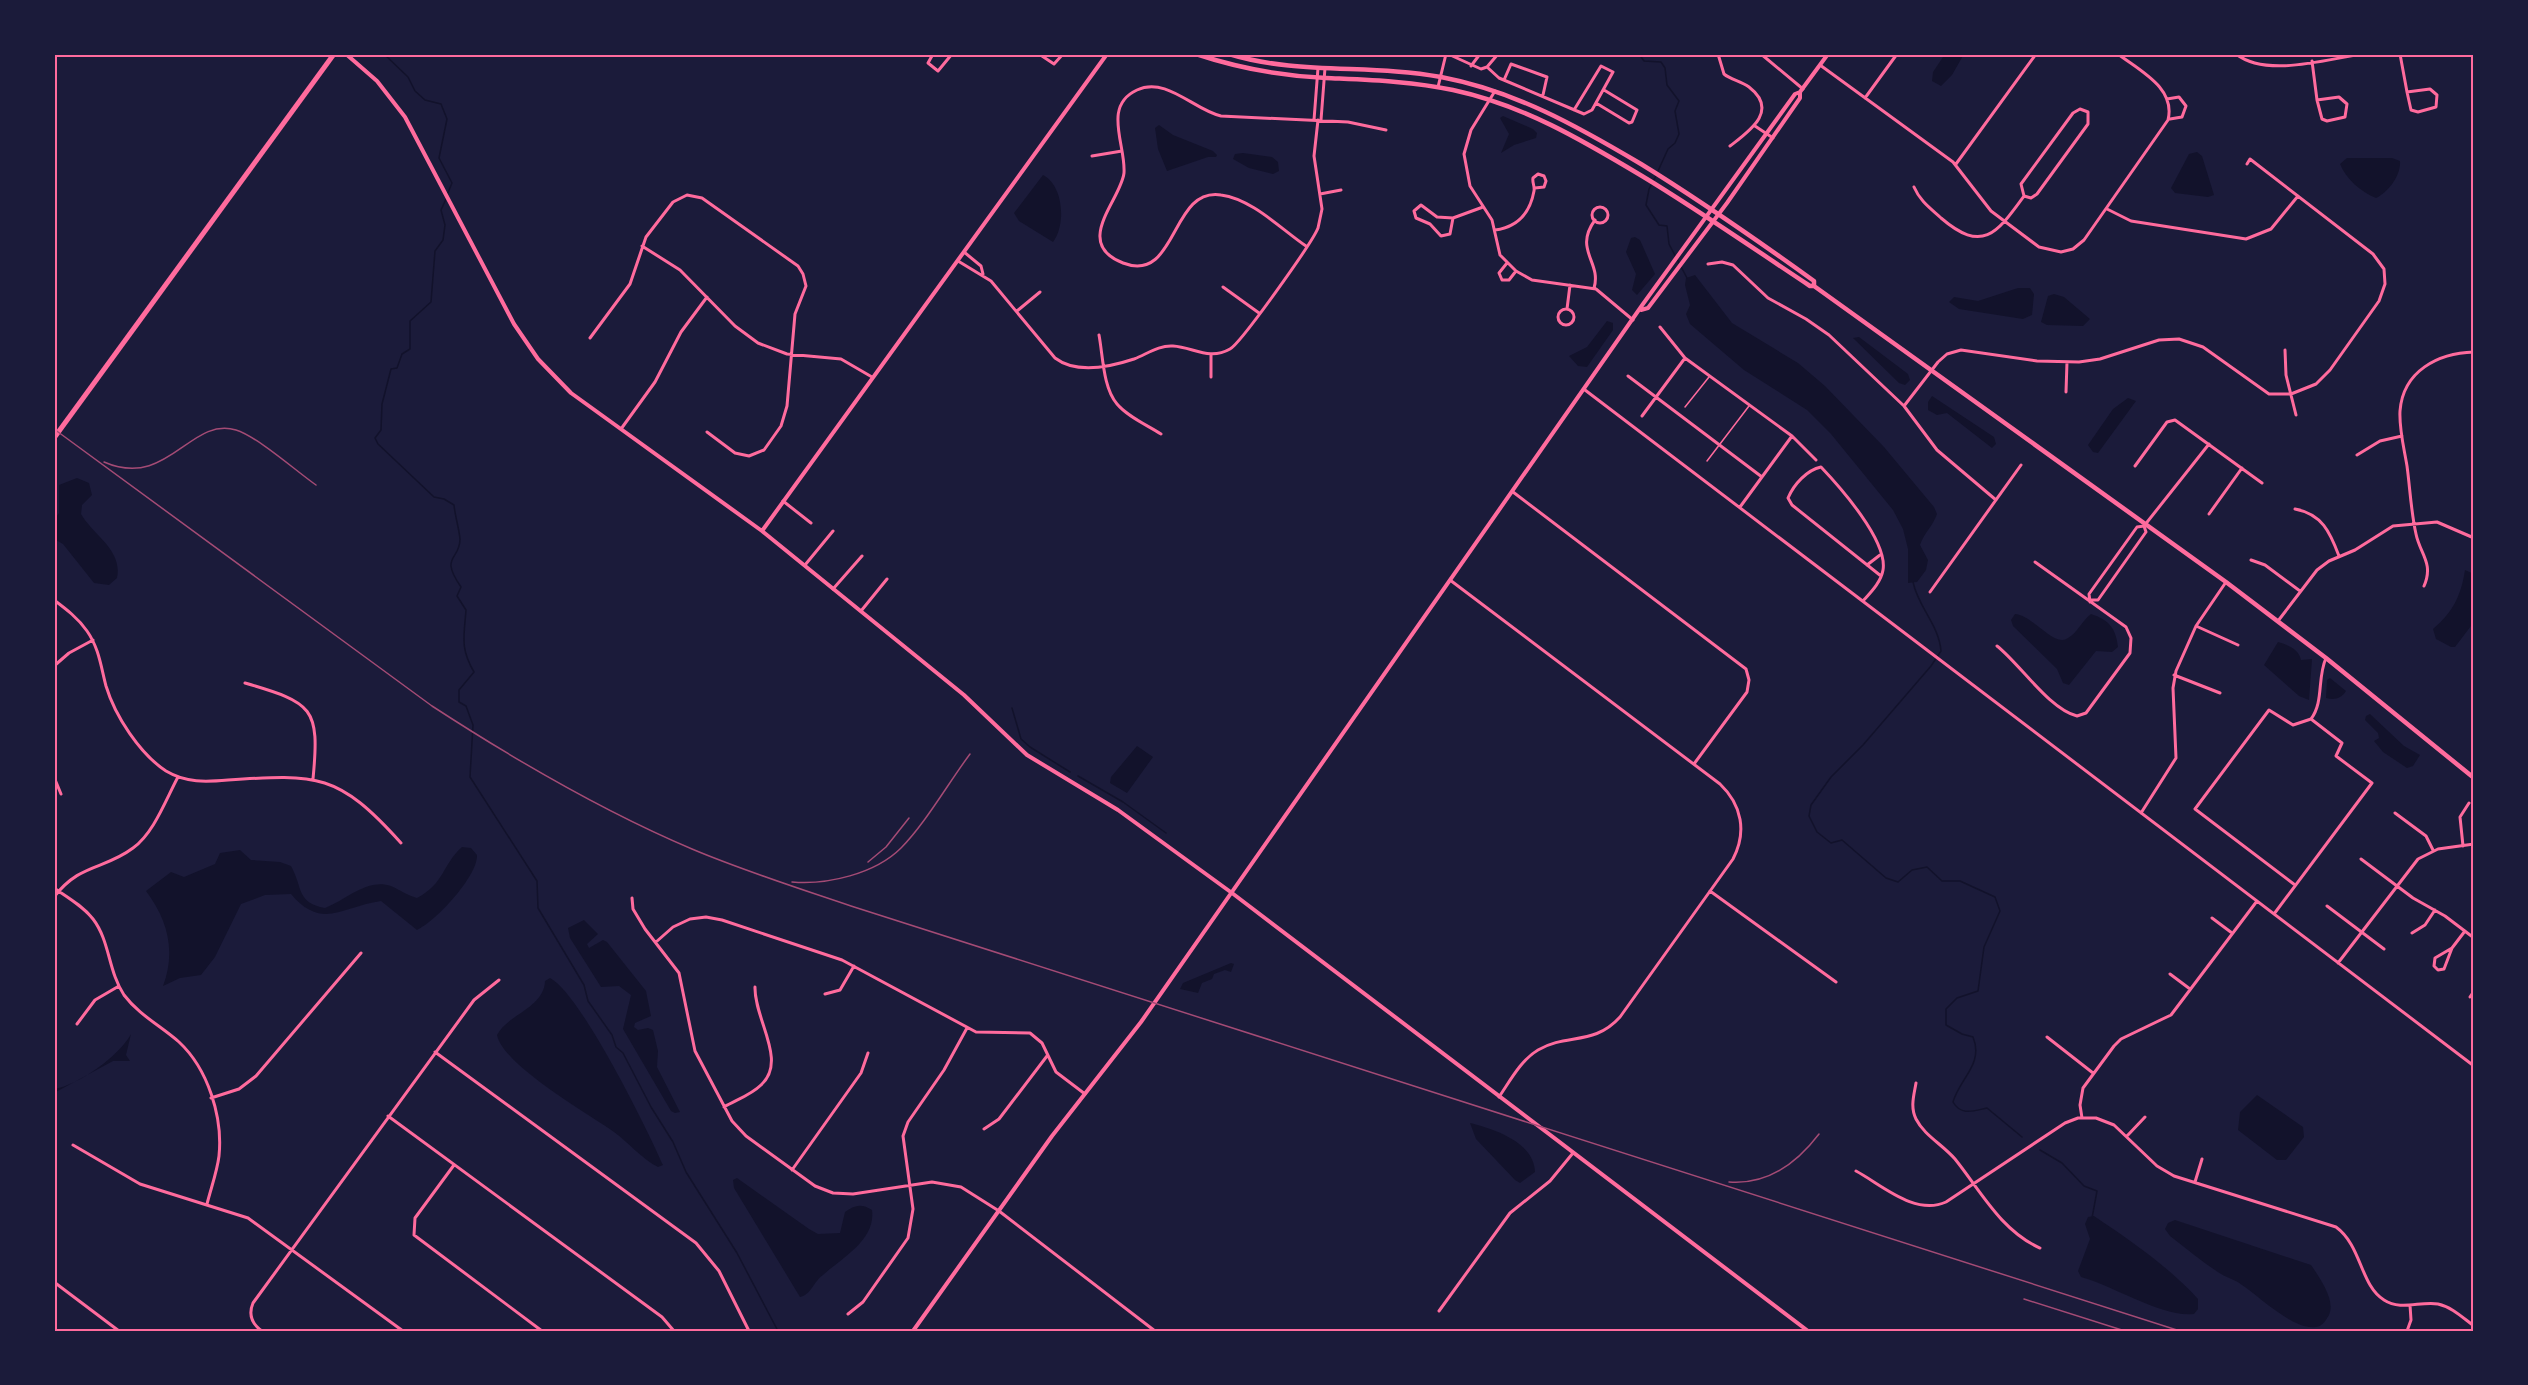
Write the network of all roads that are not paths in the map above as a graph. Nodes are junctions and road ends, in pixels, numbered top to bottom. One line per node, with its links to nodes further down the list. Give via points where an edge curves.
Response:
1 (334, 54): 120 (main road)
2 (346, 54): 115 (street, via 401,111 533,354 571,393)
3 (933, 54): 4 (street, via 928,63 937,71)
4 (952, 54)
5 (1063, 54): 20 (street, via 1054,64)
6 (1107, 54): 74 (street)
7 (1196, 54): 21 (main road)
8 (1229, 54): 25 (main road, via 1273,63)
9 (1447, 54): 26 (street); 30 (street)
10 (1498, 54): 28 (street)
11 (1718, 54): 47 (street, via 1724,74 1748,87 1757,98 1760,112)
12 (1761, 54): 35 (street)
13 (1828, 54): 24 (street)
14 (1897, 54): 39 (street)
15 (2036, 54): 55 (street)
16 (2118, 54): 40 (street, via 2159,86)
17 (2236, 54): 23 (street, via 2264,66)
18 (2363, 54): 23 (street)
19 (2400, 54): 37 (street)
20 (1042, 55)
21 (1205, 55): 29 (main road, via 1249,68)
22 (1477, 55): 26 (street)
23 (2312, 61): 42 (street)
24 (1820, 65): 35 (street); 39 (street)
25 (1318, 66): 27 (main road); 29 (street)
26 (1471, 66): 28 (street)
27 (1325, 67): 30 (main road); 31 (street)
28 (1487, 67): 32 (street)
29 (1317, 77): 31 (main road); 46 (street)
30 (1441, 77): 33 (street); 36 (main road)
31 (1324, 78): 33 (main road); 46 (street)
32 (1504, 80): 38 (street); 38 (street, via 1511,64 1538,74 1548,79)
33 (1438, 87): 41 (main road)
34 (1604, 90): 43 (street); 43 (street, via 1637,110 1632,122); 44 (street, via 1614,74 1601,66)
35 (1802, 91): 49 (street, via 1795,94); 50 (street)
36 (1495, 92): 41 (street); 63 (main road, via 1563,119)
37 (2407, 92): 37 (street, via 2413,111 2437,106 2433,90)
38 (1543, 95): 44 (street)
39 (1865, 98): 55 (street)
40 (2167, 99): 45 (street); 45 (street, via 2179,97 2186,105 2182,117)
41 (1490, 100): 62 (street, via 1467,138 1464,154 1470,186); 66 (main road, via 1562,129)
42 (2317, 100): 42 (street, via 2323,120 2341,119 2347,114 2347,104 2341,98)
43 (1596, 103): 44 (street, via 1586,114)
44 (1574, 110)
45 (2169, 118): 64 (street)
46 (1318, 120): 48 (street); 52 (street, via 1221,116 1199,109 1164,88 1148,87 1131,94 1120,106 1117,123); 59 (street, via 1314,156)
47 (1755, 126): 49 (street); 51 (street)
48 (1386, 130)
49 (1766, 134): 50 (street); 63 (street)
50 (1773, 138): 65 (street)
51 (1730, 146)
52 (1122, 151): 53 (street); 73 (street, via 1123,176 1100,231 1105,247 1118,261 1136,266 1156,259 1167,247 1188,207 1211,195 1246,204)
53 (1092, 156)
54 (2247, 164): 61 (street, via 2250,159)
55 (1956, 165): 70 (street, via 1987,208)
56 (1914, 187): 70 (street, via 1924,203 1964,235 1988,236)
57 (1535, 188): 57 (street, via 1546,184 1542,174 1533,178); 71 (street, via 1523,216 1512,225)
58 (1341, 190): 59 (street)
59 (1320, 194): 73 (street, via 1321,221)
60 (2024, 196): 60 (street, via 2031,198 2037,194 2088,124 2090,117 2086,111 2073,113 2021,184); 70 (street)
61 (2298, 196): 64 (street, via 2271,229 2246,239 2132,221); 108 (street, via 2373,254 2385,274 2385,289 2330,370 2311,387)
62 (1484, 207): 67 (street); 71 (street)
63 (1713, 208): 65 (main road); 66 (street)
64 (2107, 209): 70 (street, via 2081,243 2066,251 2043,249)
65 (1719, 212): 68 (street); 81 (main road, via 1814,281)
66 (1707, 216): 68 (main road); 87 (street)
67 (1453, 218): 67 (street, via 1450,234 1444,237 1416,218 1414,211 1421,205 1437,217)
68 (1713, 219): 81 (main road); 87 (street, via 1666,284)
69 (1595, 220): 69 (street, via 1605,220 1605,209 1594,210); 83 (street, via 1585,242 1596,278)
70 (2005, 223)
71 (1495, 230): 76 (street, via 1500,255)
72 (642, 246): 85 (street, via 675,266); 93 (street, via 630,284); 96 (street, via 674,200 698,196 802,272 806,286 795,314)
73 (1306, 246): 89 (street)
74 (964, 252): 75 (street); 79 (street, via 981,266)
75 (958, 261): 79 (street); 104 (street)
76 (1507, 263): 78 (street); 78 (street, via 1499,273 1501,279 1507,281)
77 (1708, 264): 111 (street, via 1733,265 1768,298 1829,335)
78 (1516, 271): 80 (street, via 1532,280)
79 (984, 274): 88 (street)
80 (1570, 285): 83 (street); 86 (street)
81 (1814, 286): 101 (main road)
82 (1223, 287): 89 (street)
83 (1594, 288): 90 (street)
84 (1040, 292): 88 (street)
85 (707, 297): 96 (street, via 752,339); 115 (street)
86 (1567, 309): 86 (street, via 1558,316 1565,324 1574,318)
87 (1641, 310): 90 (street)
88 (1017, 311): 100 (street, via 1063,363 1078,368)
89 (1259, 313): 97 (street, via 1235,345)
90 (1634, 321): 106 (street)
91 (1660, 327): 98 (street)
92 (1099, 335): 100 (street)
93 (590, 338)
94 (2285, 350): 108 (street)
95 (2474, 352): 119 (street, via 2452,354 2428,364 2415,375 2400,411)
96 (792, 354): 104 (street, via 841,359); 116 (street, via 783,422 764,450 751,456 738,455)
97 (1211, 355): 100 (street, via 1168,346); 105 (street)
98 (1685, 358): 103 (street); 109 (street)
99 (2067, 362): 101 (street, via 1961,350 1943,357); 107 (street); 108 (street, via 2100,359 2162,339 2181,339 2204,347 2263,392 2274,396)
100 (1105, 364): 117 (street, via 1110,393 1117,404)
101 (1933, 372): 111 (street); 139 (main road)
102 (1628, 376): 109 (street)
103 (1709, 376): 110 (street); 112 (lane)
104 (872, 377): 133 (street)
105 (1211, 377)
106 (1585, 390): 131 (street); 134 (street)
107 (2066, 392)
108 (2291, 394): 113 (street)
109 (1657, 397): 114 (street); 121 (street)
110 (1749, 406): 118 (street); 121 (lane)
111 (1904, 406): 132 (street, via 1937,450)
112 (1685, 407)
113 (2296, 415)
114 (1642, 416)
115 (621, 429): 140 (street)
116 (707, 432)
117 (1161, 434)
118 (1792, 436): 124 (street); 129 (street)
119 (2402, 436): 123 (street, via 2380,441); 138 (street)
120 (54, 438)
121 (1719, 444): 125 (lane); 129 (street)
122 (2209, 444): 127 (street, via 2172,420); 128 (street); 139 (street)
123 (2357, 455)
124 (1816, 460)
125 (1707, 461)
126 (2021, 465): 132 (street)
127 (2135, 466)
128 (2242, 468): 130 (street); 136 (street)
129 (1762, 477): 134 (street)
130 (2262, 483)
131 (1513, 492): 152 (street); 173 (street, via 1746,669 1747,692)
132 (1996, 500): 157 (street)
133 (783, 501): 137 (street); 140 (street)
134 (1740, 507): 159 (street)
135 (2295, 509): 145 (street, via 2324,523)
136 (2209, 514)
137 (811, 523)
138 (2415, 524): 142 (street, via 2443,523); 145 (street, via 2393,526); 154 (street, via 2428,564)
139 (2144, 525): 153 (main road); 160 (street, via 2137,527 2089,594); 160 (street, via 2145,534 2098,600)
140 (762, 531): 149 (street)
141 (833, 531): 149 (street)
142 (2474, 538)
143 (862, 555): 155 (street)
144 (1881, 555): 148 (street); 148 (street, via 1864,519 1844,491 1821,467 1813,469 1788,498); 150 (street)
145 (2339, 556): 156 (street, via 2317,570)
146 (2251, 560): 156 (street, via 2265,565)
147 (2035, 562): 160 (street)
148 (1867, 565): 150 (street)
149 (804, 566): 155 (street)
150 (1881, 576): 159 (street)
151 (887, 579): 161 (street)
152 (1450, 580): 173 (street); 192 (street)
153 (2226, 582): 162 (main road); 163 (street)
154 (2424, 586)
155 (834, 589): 161 (street)
156 (2300, 591): 162 (street)
157 (1930, 592)
158 (54, 600): 164 (street, via 76,617)
159 (1863, 601): 180 (street)
160 (2090, 601): 166 (street, via 2126,627 2132,643 2129,655 2081,716 2072,714 2034,684)
161 (861, 611): 192 (street, via 973,703 1027,755 1118,810)
162 (2278, 621): 167 (main road)
163 (2196, 626): 165 (street); 169 (street)
164 (93, 640): 168 (street); 175 (street, via 106,687 120,717 152,759)
165 (2238, 645)
166 (1997, 646)
167 (2326, 658): 172 (street, via 2320,675 2318,707); 176 (main road)
168 (55, 664)
169 (2174, 675): 171 (street); 180 (street, via 2176,758)
170 (245, 683): 177 (street, via 288,696 308,712 316,732)
171 (2220, 693)
172 (2311, 719): 187 (street, via 2342,743 2336,756 2372,783); 187 (street, via 2293,725 2269,710 2196,809)
173 (1694, 764): 191 (street, via 1729,794 1740,819 1738,849)
174 (54, 777): 178 (street)
175 (178, 777): 177 (street, via 207,782 286,776); 190 (street, via 135,847 73,877)
176 (2474, 778)
177 (313, 779): 182 (street, via 352,797)
178 (61, 794)
179 (2469, 803): 184 (street, via 2460,817)
180 (2141, 813): 195 (street)
181 (2395, 813): 185 (street, via 2426,836)
182 (401, 843)
183 (2474, 844): 184 (street)
184 (2463, 846): 185 (street)
185 (2433, 850): 188 (street, via 2416,861)
186 (2361, 859): 188 (street)
187 (2295, 885): 198 (street)
188 (2397, 886): 197 (street); 201 (street)
189 (54, 888): 190 (street)
190 (59, 891): 193 (street); 214 (street, via 97,924)
191 (1710, 891): 213 (street); 230 (street, via 1617,1020 1591,1037 1539,1050 1524,1062)
192 (1232, 893): 229 (street, via 1141,1023); 230 (street)
193 (54, 897)
194 (632, 898): 205 (street, via 633,909)
195 (2257, 901): 198 (street); 202 (street)
196 (2327, 906): 201 (street)
197 (2435, 910): 200 (street); 203 (street, via 2425,925)
198 (2274, 914): 209 (street)
199 (2212, 918): 202 (street)
200 (2464, 931): 204 (street); 206 (street)
201 (2361, 932): 207 (street); 209 (street)
202 (2232, 933): 216 (street)
203 (2412, 933)
204 (2474, 938)
205 (656, 942): 210 (street, via 684,921 711,918); 232 (street, via 679,973 694,1051)
206 (2452, 948): 206 (street, via 2444,969 2438,970 2435,958)
207 (2384, 949)
208 (361, 954): 231 (street, via 256,1076 239,1089)
209 (2338, 963): 226 (street)
210 (854, 966): 218 (street, via 840,990); 221 (street)
211 (2170, 974): 216 (street)
212 (499, 980): 223 (street, via 474,1000)
213 (1836, 982)
214 (119, 986): 220 (street, via 95,1000); 231 (street, via 139,1012 190,1054 203,1074)
215 (755, 987): 232 (street, via 756,1006 771,1048 772,1069 763,1084)
216 (2190, 989): 227 (street, via 2165,1020 2121,1039)
217 (2474, 992): 219 (street)
218 (825, 994)
219 (2470, 997)
220 (77, 1024)
221 (967, 1028): 225 (street, via 985,1034 1030,1033 1042,1043); 245 (street, via 905,1128 903,1148)
222 (2047, 1037): 227 (street)
223 (435, 1052): 233 (street); 261 (street, via 696,1243 719,1271)
224 (868, 1053): 242 (street, via 861,1073)
225 (1047, 1056): 229 (street, via 1056,1072); 236 (street, via 999,1119)
226 (2474, 1066)
227 (2093, 1073): 235 (street, via 2081,1093)
228 (1916, 1083): 246 (street, via 1916,1119 1956,1160)
229 (1085, 1094): 248 (street)
230 (1499, 1097): 239 (street)
231 (211, 1098): 247 (street, via 219,1149)
232 (724, 1107): 242 (street, via 740,1131)
233 (388, 1116): 241 (street); 250 (street)
234 (2145, 1117): 237 (street)
235 (2082, 1118): 237 (street, via 2108,1121); 246 (street, via 2065,1123)
236 (984, 1129)
237 (2127, 1136): 244 (street, via 2161,1168)
238 (73, 1145): 247 (street, via 140,1184)
239 (1574, 1153): 253 (street, via 1550,1181 1510,1213); 264 (street)
240 (2202, 1159): 244 (street)
241 (454, 1165): 259 (street, via 413,1224 413,1232 420,1242); 260 (street, via 662,1317)
242 (792, 1170): 245 (street, via 833,1193 853,1194)
243 (1856, 1171): 246 (street, via 1924,1206 1946,1202)
244 (2195, 1182): 252 (street, via 2334,1226 2354,1246 2379,1296 2395,1305)
245 (909, 1185): 248 (street, via 951,1183); 254 (street, via 913,1209 908,1238 863,1302)
246 (1972, 1185): 249 (street, via 2028,1243)
247 (207, 1204): 250 (street, via 248,1218)
248 (999, 1211): 262 (street); 263 (street)
249 (2040, 1248)
250 (292, 1250): 257 (street, via 250,1310 252,1321); 258 (street)
251 (54, 1282): 256 (street)
252 (2410, 1305): 255 (street, via 2443,1306); 265 (street)
253 (1439, 1311)
254 (848, 1314)
255 (2474, 1326)
256 (119, 1331)
257 (262, 1331)
258 (403, 1331)
259 (542, 1331)
260 (674, 1331)
261 (750, 1331)
262 (913, 1331)
263 (1155, 1331)
264 (1808, 1331)
265 (2407, 1331)

